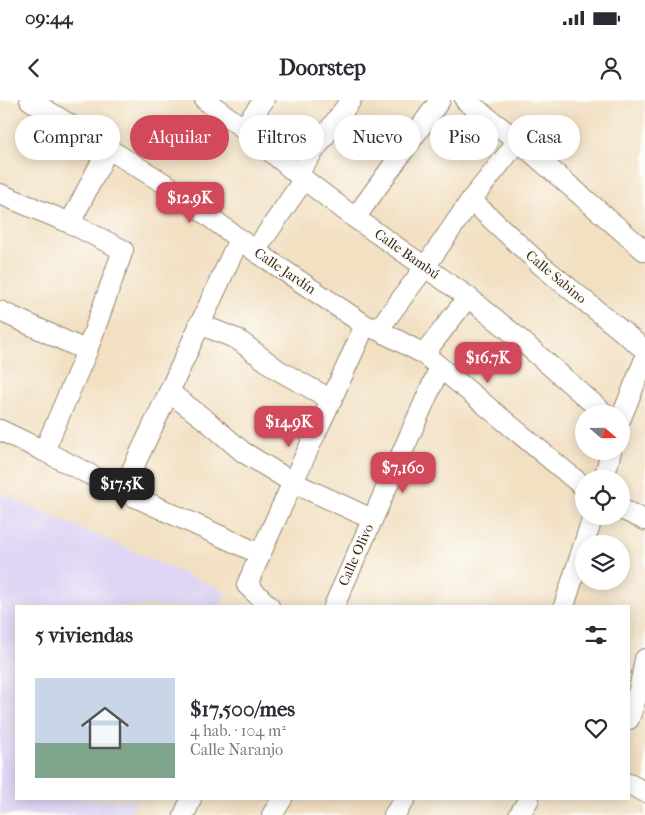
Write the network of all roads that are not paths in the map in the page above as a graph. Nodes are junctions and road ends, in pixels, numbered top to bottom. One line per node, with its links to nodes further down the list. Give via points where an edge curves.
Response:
1 (30, 100): 7 (street, Calle Jardín)
2 (205, 100): 9 (street, Calle Bambú)
3 (264, 100): 8 (street)
4 (351, 100): 16 (street)
5 (440, 100): 19 (street)
6 (465, 100): 10 (street)
7 (54, 115)
8 (253, 115)
9 (239, 125)
10 (508, 133)
11 (508, 154): 18 (street)
12 (120, 156): 21 (street, Calle Jardín, via 170,187)
13 (102, 160): 20 (street)
14 (280, 160): 16 (street, Calle Bambú)
15 (540, 160): 22 (street)
16 (300, 177): 19 (street, Calle Bambú); 21 (street)
17 (0, 194): 20 (street)
18 (471, 200): 23 (street); 28 (street, Calle Sabino, via 540,266)
19 (355, 218): 23 (street, Calle Bambú)
20 (70, 223): 29 (street, via 123,250)
21 (247, 245): 26 (street); 27 (street, Calle Jardín)
22 (645, 251)
23 (425, 266): 24 (street, Calle Bambú); 27 (street)
24 (468, 297): 30 (street); 35 (street, Calle Bambú)
25 (0, 311): 29 (street)
26 (199, 324): 33 (street); 34 (street, via 237,339 278,370)
27 (372, 328): 30 (street, Calle Jardín); 34 (street)
28 (645, 350)
29 (88, 351): 38 (street)
30 (424, 354): 32 (street, Calle Jardín)
31 (645, 359): 36 (street)
32 (440, 367): 39 (street, Calle Jardín); 43 (street, Calle Olivo)
33 (169, 392): 40 (street, via 243,452); 41 (street)
34 (332, 400): 40 (street)
35 (595, 405)
36 (626, 405)
37 (0, 430): 38 (street)
38 (44, 451): 41 (street)
39 (575, 480)
40 (292, 482): 43 (street); 45 (street)
41 (122, 491): 45 (street)
42 (630, 513): 44 (street)
43 (372, 519): 48 (street, Calle Olivo)
44 (645, 520)
45 (260, 554): 47 (street, via 247,585)
46 (575, 572): 49 (street)
47 (269, 605)
48 (334, 605)
49 (564, 605)
50 (645, 659): 51 (street)
51 (630, 716)
52 (630, 784): 53 (street)
53 (645, 792)
54 (191, 800): 58 (street)
55 (281, 800): 59 (street)
56 (403, 800): 60 (street)
57 (528, 800): 61 (street)
58 (184, 815)
59 (272, 815)
60 (394, 815)
61 (519, 815)

